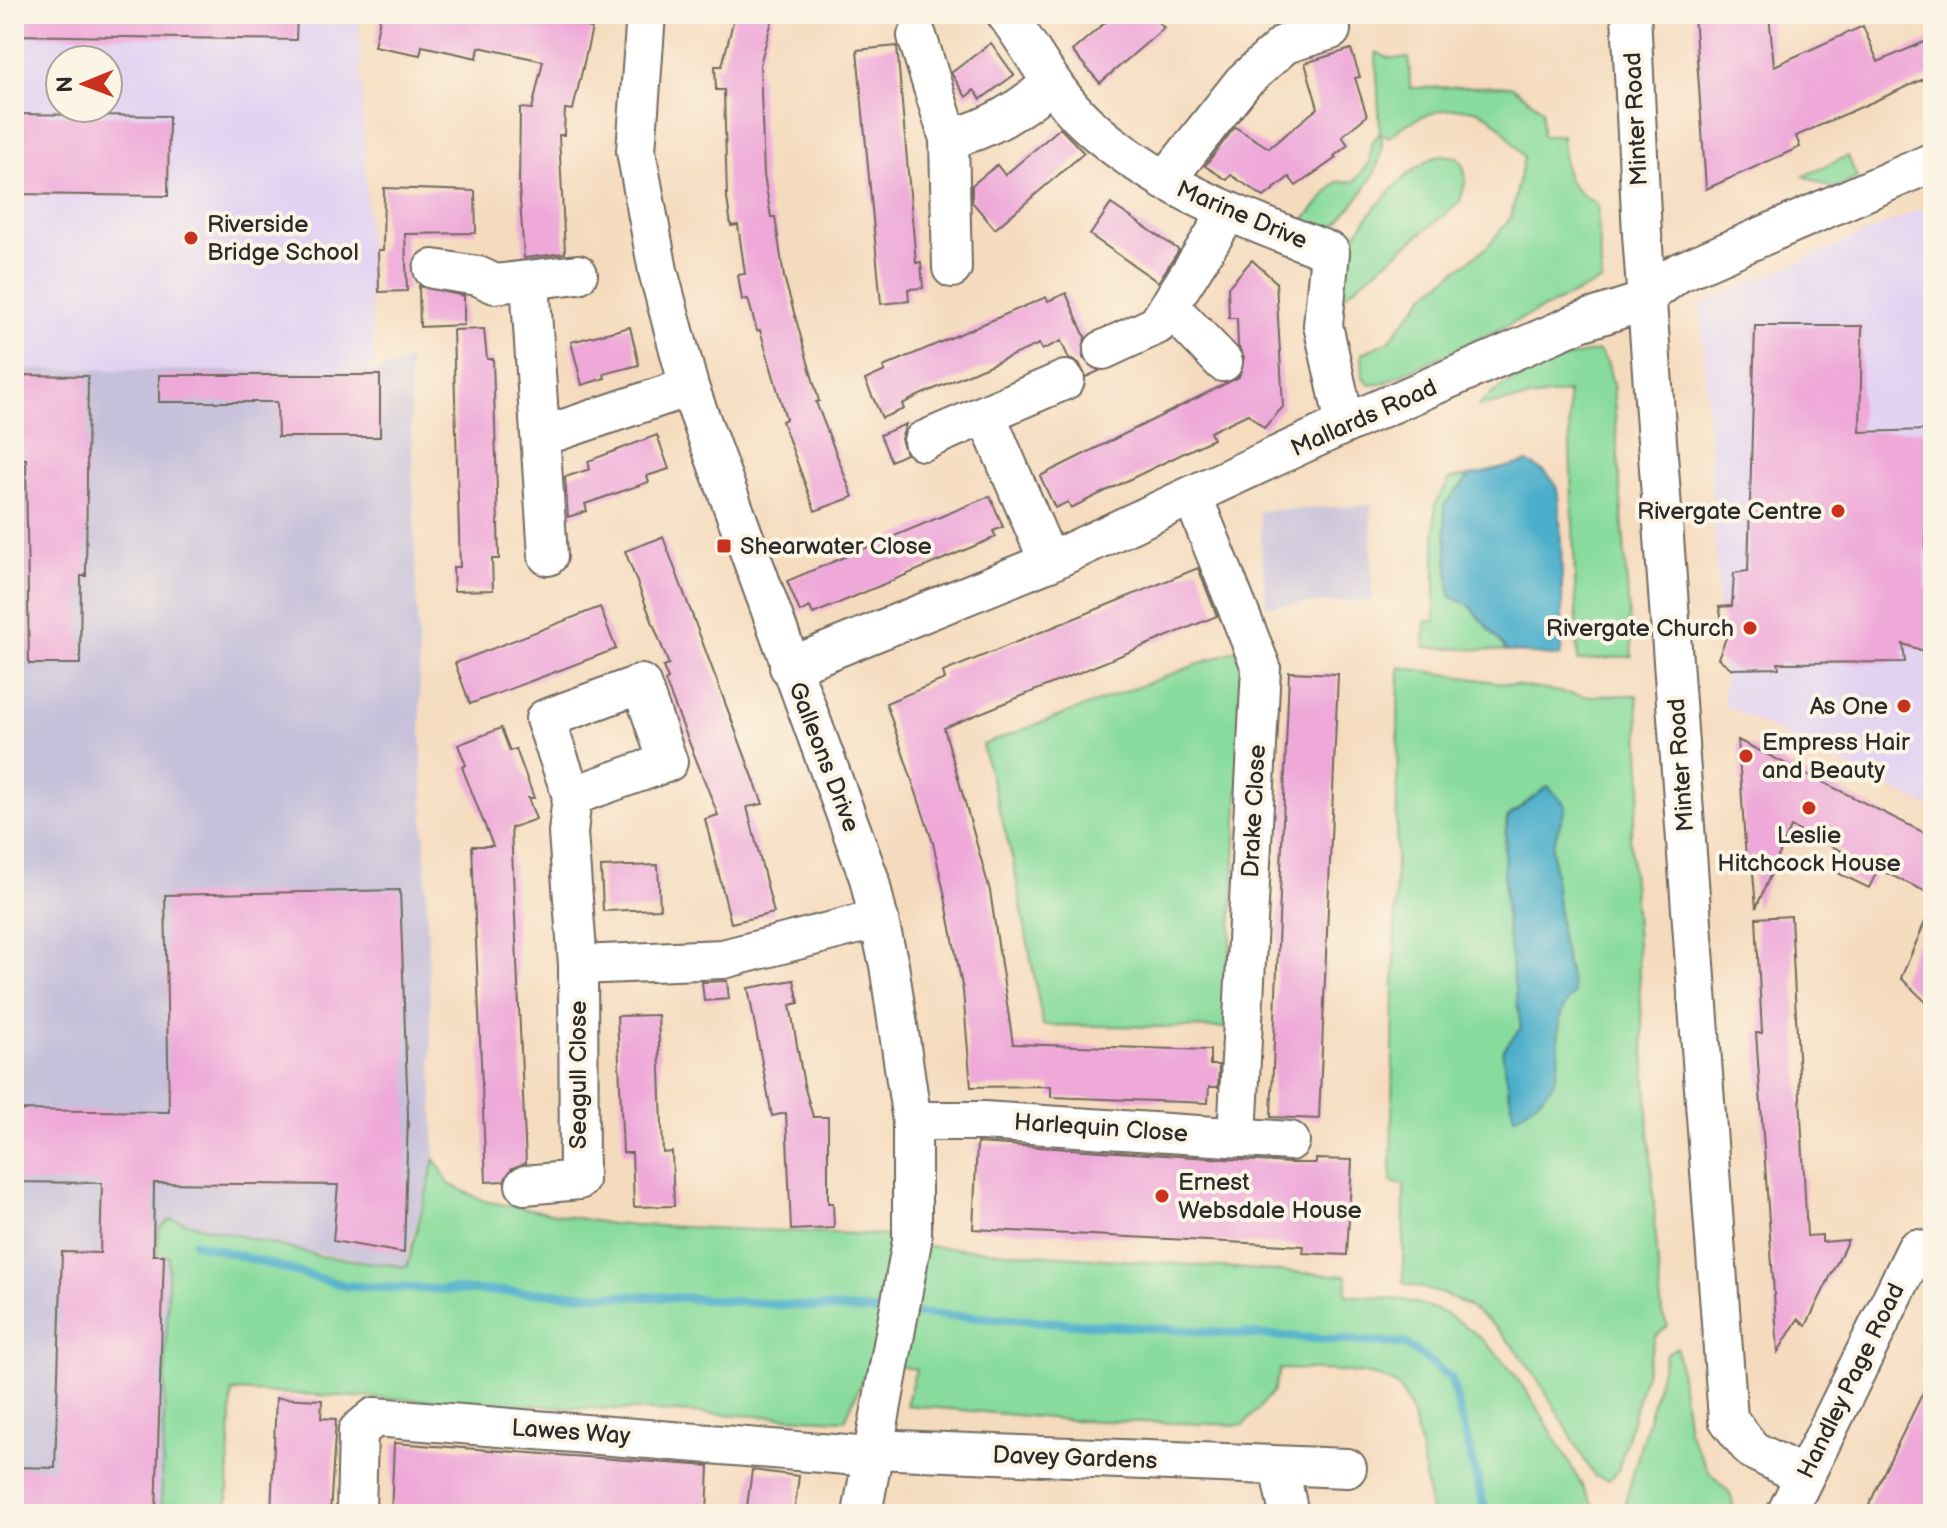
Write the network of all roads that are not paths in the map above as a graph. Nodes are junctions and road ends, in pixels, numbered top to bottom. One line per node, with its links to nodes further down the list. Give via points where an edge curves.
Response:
1 (646, 14): 20 (street, Galleons Drive, via 636,151 658,271)
2 (1331, 14): 9 (street, via 1331,30 1285,44 1243,82)
3 (1631, 14): 15 (street, Minter Road)
4 (1017, 18): 6 (street, Marine Drive)
5 (917, 36): 7 (street)
6 (1052, 83): 7 (street, via 980,132); 9 (street, Marine Drive, via 1085,122)
7 (949, 139): 11 (street)
8 (1933, 162): 15 (street, Mallards Road, via 1678,273)
9 (1165, 181): 10 (street, Marine Drive)
10 (1228, 213): 16 (street); 22 (street, Marine Drive, via 1330,252 1323,325)
11 (952, 268)
12 (433, 269): 14 (street, via 495,284)
13 (578, 274): 14 (street)
14 (530, 281): 23 (street)
15 (1649, 297): 22 (street, Mallards Road); 40 (street, Minter Road, via 1728,1419 1752,1450)
16 (1169, 306): 17 (street, via 1157,325); 18 (street)
17 (1103, 350)
18 (1223, 362)
19 (1065, 380): 21 (street)
20 (689, 387): 23 (street); 28 (street, Galleons Drive)
21 (986, 415): 24 (street); 27 (street)
22 (1345, 424): 25 (street, Mallards Road)
23 (543, 436): 26 (street)
24 (923, 441)
25 (1193, 497): 27 (street, Mallards Road); 33 (street, Drake Close, via 1261,667)
26 (548, 556)
27 (1049, 562): 28 (street, Mallards Road)
28 (789, 667): 30 (street, Galleons Drive, via 829,763)
29 (572, 796): 31 (street, Seagull Close, via 568,833)
30 (879, 919): 31 (street, Seagull Close, via 723,959); 32 (street, Galleons Drive)
31 (578, 965): 35 (street, Seagull Close, via 579,1180)
32 (912, 1121): 33 (street, Harlequin Close); 37 (street, Galleons Drive, via 912,1241)
33 (1237, 1137): 34 (street, Harlequin Close)
34 (1290, 1141)
35 (525, 1185)
36 (1924, 1253): 40 (street, Handley Page Road)
37 (871, 1453): 38 (street, Davey Gardens); 41 (street, Lawes Way, via 375,1417 358,1431); 42 (street, Galleons Drive)
38 (1279, 1467): 39 (street, Davey Gardens); 43 (street)
39 (1347, 1468)
40 (1804, 1476): 44 (street, Handley Page Road)
41 (356, 1514)
42 (862, 1514)
43 (1289, 1514)
44 (1786, 1514)

